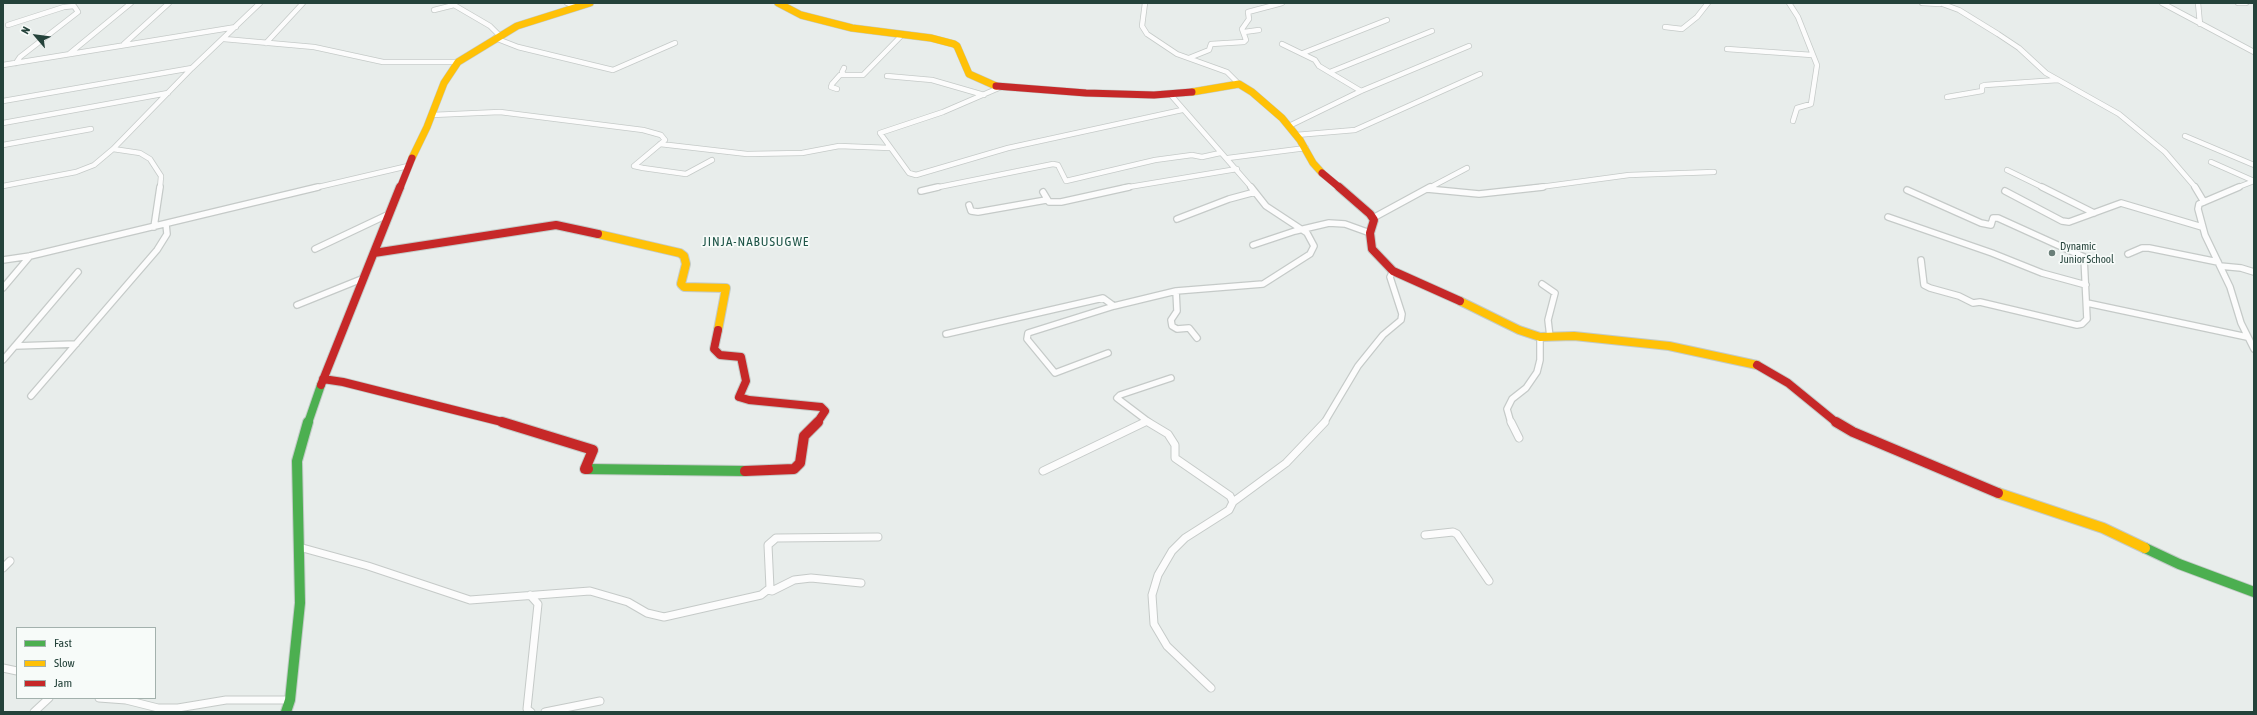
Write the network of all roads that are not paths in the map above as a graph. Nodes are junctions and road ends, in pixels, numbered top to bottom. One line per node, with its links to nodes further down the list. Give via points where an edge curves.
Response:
1 (130, 3): 39 (street)
2 (169, 3): 33 (street)
3 (260, 3): 23 (street)
4 (303, 3): 31 (street)
5 (567, 3): 18 (street)
6 (590, 3): 18 (street)
7 (778, 3): 28 (street, via 790,11 852,28)
8 (1145, 3): 41 (street, via 1142,26 1147,34)
9 (1282, 3): 27 (street, via 1248,12 1250,19 1242,29)
10 (1708, 3): 24 (street, via 1697,17 1682,29)
11 (1789, 3): 40 (street, via 1798,17)
12 (1922, 3): 13 (street)
13 (1940, 3): 51 (street, via 1959,10 1998,34)
14 (2162, 3): 21 (street)
15 (2198, 3): 21 (street)
16 (2238, 3): 17 (street)
17 (2246, 3)
18 (577, 7): 29 (street, via 531,21)
19 (434, 10): 29 (street, via 454,5 490,26)
20 (1387, 20): 38 (street)
21 (2200, 24): 37 (street)
22 (8, 25): 43 (street, via 64,7 74,6 78,12 20,57)
23 (236, 27): 30 (street); 33 (street)
24 (1664, 27)
25 (1259, 30): 27 (street)
26 (1432, 31): 47 (street)
27 (1244, 32): 41 (street, via 1244,42 1211,44 1209,50)
28 (903, 34): 48 (street, via 862,75); 53 (street, via 954,44 969,74 981,82)
29 (497, 36): 32 (street, via 522,48 612,70); 42 (street)
30 (224, 39): 31 (street); 45 (street)
31 (266, 42): 42 (street, via 314,47 383,62)
32 (675, 43)
33 (124, 44): 39 (street)
34 (1282, 44): 38 (street)
35 (1469, 46): 55 (street)
36 (1727, 49): 40 (street)
37 (2254, 52)
38 (1302, 53): 47 (street)
39 (68, 55): 43 (street)
40 (1812, 56): 63 (street, via 1817,65 1811,104 1797,108)
41 (1189, 58): 52 (street, via 1227,72)
42 (458, 62): 62 (street, via 444,83)
43 (16, 63): 44 (street)
44 (3, 65)
45 (192, 68): 56 (street); 60 (street)
46 (844, 68): 48 (street)
47 (1330, 72): 55 (street)
48 (844, 74): 54 (street, via 832,84 831,87)
49 (1480, 74): 67 (street, via 1355,130)
50 (887, 76): 58 (street, via 932,80)
51 (2058, 80): 59 (street, via 1985,85 1982,86 1982,91); 92 (street, via 2134,125 2165,152 2198,190)
52 (1238, 84): 57 (street); 65 (street, via 1252,92)
53 (1001, 87): 57 (street, via 1116,94); 58 (street)
54 (837, 89)
55 (1361, 91): 65 (street)
56 (168, 93): 64 (street); 73 (street)
57 (1170, 94): 61 (street)
58 (984, 95): 71 (street, via 880,133)
59 (1947, 97)
60 (3, 101)
61 (1182, 110): 71 (street, via 1008,148 916,175 909,173); 74 (street)
62 (432, 115): 69 (street, via 493,112 519,114 643,130 662,136 665,140); 79 (street)
63 (1792, 121)
64 (3, 123)
65 (1289, 126): 67 (street)
66 (91, 129): 70 (street)
67 (1296, 135): 72 (street)
68 (2185, 136): 78 (street)
69 (660, 144): 71 (street, via 747,154 802,153 839,146); 76 (street, via 634,166 686,174)
70 (3, 145)
71 (890, 148)
72 (1306, 148): 75 (street); 97 (street, via 1313,163 1321,172)
73 (114, 149): 84 (street, via 86,169); 100 (street, via 140,153 156,166 161,183)
74 (1220, 153): 75 (street); 86 (street, via 1202,157 1192,155 1155,160 1066,181 1058,165 1053,164)
75 (1228, 158): 81 (street)
76 (712, 160)
77 (2210, 162): 92 (street, via 2254,181)
78 (2254, 165)
79 (408, 166): 95 (street); 99 (street)
80 (1467, 168): 85 (street)
81 (1237, 169): 89 (street); 91 (street, via 1120,188 1061,202 1051,203)
82 (2007, 170): 94 (street)
83 (1714, 172): 85 (street, via 1629,175 1479,194)
84 (3, 186)
85 (1427, 189): 97 (street)
86 (921, 190)
87 (1907, 190): 117 (street, via 1981,223 1991,225 1993,218 1998,218 2084,257)
88 (1043, 192): 91 (street)
89 (1255, 192): 98 (street, via 1229,199); 102 (street, via 1266,206)
90 (2005, 192): 94 (street, via 2062,221 2069,222)
91 (1046, 200): 93 (street, via 978,212 971,212)
92 (2204, 202): 101 (street, via 2198,209)
93 (969, 205)
94 (2094, 213): 101 (street, via 2121,204)
95 (389, 214): 105 (street); 106 (street)
96 (1888, 217): 117 (street)
97 (1373, 218): 103 (street)
98 (1177, 220)
99 (166, 224): 100 (street); 127 (street, via 167,234 157,250)
100 (154, 227): 108 (street)
101 (2202, 227): 111 (street)
102 (1301, 230): 103 (street, via 1329,223 1345,224); 104 (street); 119 (street, via 1307,233 1314,246 1310,254 1263,284)
103 (1370, 233): 112 (street, via 1374,253)
104 (1253, 245)
105 (315, 249)
106 (374, 253): 115 (street); 133 (street, via 556,225 680,253 684,256 686,264 681,284 684,287 726,288 714,349 720,355 741,357 746,381 739,397 821,407 825,411 821,419 804,436 800,463 794,469 586,469 594,453 591,449 522,427)
107 (2128, 254): 111 (street, via 2149,248)
108 (30, 256): 109 (street); 118 (street)
109 (3, 260)
110 (1921, 260): 120 (street, via 1925,286 1973,303 1980,302 2077,325 2087,319)
111 (2219, 264): 114 (street); 125 (street, via 2230,287)
112 (1393, 271): 124 (street, via 1519,330); 138 (street, via 1390,277 1402,314 1401,320 1383,335 1358,366 1329,417 1316,433 1286,463)
113 (78, 272): 128 (street)
114 (2254, 272)
115 (364, 278): 121 (street); 133 (street)
116 (1542, 284): 124 (street, via 1555,293)
117 (2086, 285): 120 (street)
118 (3, 288)
119 (1176, 291): 122 (street); 126 (street, via 1178,311 1171,320 1172,326 1177,329 1189,328)
120 (2087, 303): 125 (street)
121 (297, 305)
122 (1114, 306): 123 (street, via 1103,298); 130 (street, via 1028,332 1027,339 1054,373)
123 (946, 334)
124 (1545, 337): 136 (street, via 1537,372 1526,388 1512,399 1507,409); 147 (street, via 1574,336 1669,346 1763,367 1788,383 1831,419 1853,432 1987,489 2103,528 2186,567)
125 (2247, 337): 129 (street)
126 (1197, 338)
127 (76, 344): 128 (street); 134 (street)
128 (15, 346): 131 (street)
129 (2254, 349)
130 (1108, 353)
131 (3, 360)
132 (1172, 378): 135 (street, via 1118,396 1119,400)
133 (323, 379): 141 (street, via 302,436 297,461)
134 (30, 396)
135 (1146, 421): 137 (street); 138 (street, via 1168,434 1175,444 1174,455 1178,462 1230,496)
136 (1518, 438)
137 (1043, 471)
138 (1232, 502): 151 (street, via 1229,510 1177,545 1158,575 1152,595 1154,624 1160,636 1175,654)
139 (1425, 535): 144 (street, via 1453,532 1457,534)
140 (878, 537): 146 (street, via 789,536 772,540 768,545 771,582)
141 (299, 547): 148 (street, via 368,566 470,600); 154 (street, via 300,603)
142 (10, 561): 143 (street)
143 (3, 568)
144 (1489, 581)
145 (861, 583): 146 (street, via 811,578 794,580 772,591)
146 (768, 590): 148 (street, via 748,599 664,617 647,613 628,602 590,591)
147 (2254, 592)
148 (530, 595): 158 (street, via 538,604 527,704 527,709)
149 (3, 668): 150 (street)
150 (16, 671)
151 (1212, 688)
152 (48, 699): 156 (street)
153 (112, 699): 154 (street, via 158,708 178,708 200,702 226,700)
154 (290, 700): 157 (street)
155 (600, 701): 159 (street)
156 (34, 712)
157 (286, 712)
158 (531, 712)
159 (545, 712)

